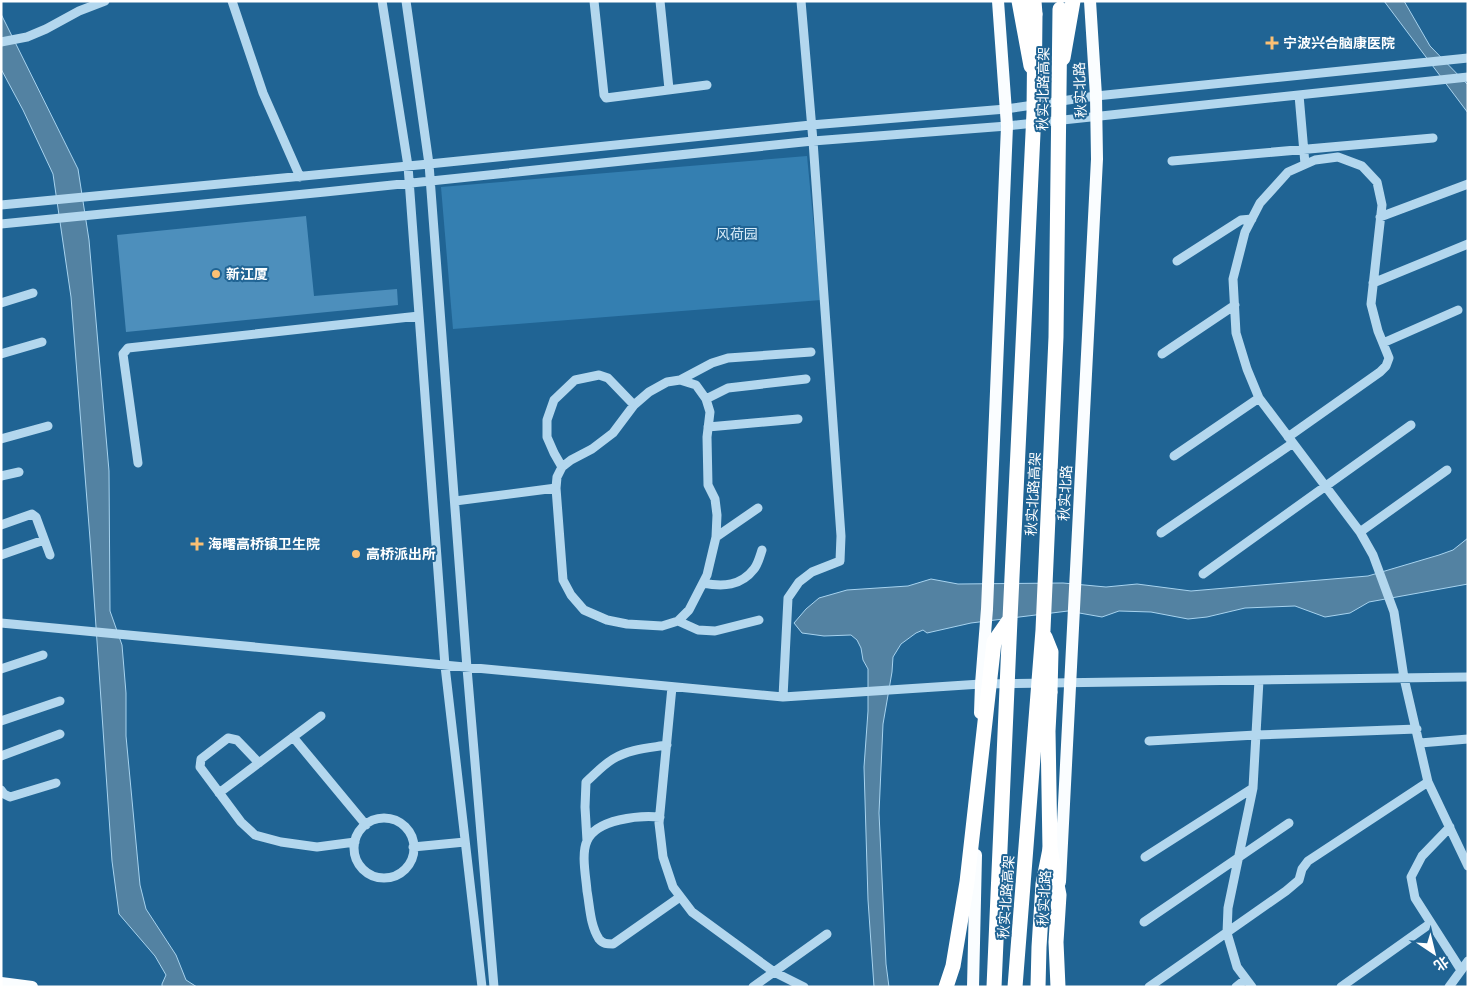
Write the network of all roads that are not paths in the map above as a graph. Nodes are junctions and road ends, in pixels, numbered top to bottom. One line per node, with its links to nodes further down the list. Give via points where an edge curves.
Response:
1 (105, 1): 14 (street, via 27,37)
2 (232, 1): 34 (street, via 262,93)
3 (382, 1): 33 (street)
4 (406, 1): 31 (street)
5 (594, 1): 20 (street, via 606,98)
6 (660, 1): 20 (street)
7 (801, 1): 25 (street)
8 (998, 1): 23 (main road)
9 (1019, 1): 18 (highway, bridge)
10 (1034, 1): 18 (highway, 秋实北路高架, bridge)
11 (1060, 1): 16 (highway, 秋实北路高架, bridge)
12 (1073, 1): 16 (highway, bridge)
13 (1090, 1): 22 (main road, 秋实北路)
14 (1, 42)
15 (1468, 58): 22 (street)
16 (1059, 76): 90 (highway, 秋实北路高架, bridge, via 1056,337)
17 (1468, 77): 21 (street)
18 (1034, 81): 86 (highway, 秋实北路高架, bridge)
19 (707, 85): 20 (street)
20 (669, 89)
21 (1299, 95): 24 (street); 29 (street)
22 (1096, 96): 23 (street); 24 (main road, 秋实北路)
23 (1006, 109): 25 (street); 26 (main road)
24 (1096, 116): 26 (street); 99 (main road, 秋实北路, via 1097,159)
25 (811, 125): 28 (street); 31 (street)
26 (1007, 126): 28 (street); 98 (main road, via 987,609)
27 (1433, 138): 29 (street)
28 (813, 141): 35 (street); 101 (street, via 840,561 812,572 799,582 788,598)
29 (1304, 149): 30 (street); 32 (street)
30 (1172, 161)
31 (429, 164): 33 (street); 35 (street)
32 (1305, 164): 39 (street, via 1338,157 1362,166 1377,182 1382,205); 40 (street, via 1288,172 1260,203)
33 (408, 166): 34 (street); 36 (street)
34 (300, 177): 38 (street)
35 (430, 181): 36 (street); 74 (street)
36 (409, 183): 41 (street); 49 (street)
37 (1468, 184): 39 (street)
38 (1, 205)
39 (1380, 218): 44 (street)
40 (1252, 219): 43 (street, via 1241,220); 47 (street, via 1245,232 1234,279)
41 (1, 224)
42 (1468, 244): 44 (street)
43 (1177, 261)
44 (1373, 283): 51 (street, via 1371,304)
45 (33, 293): 46 (street)
46 (1, 303)
47 (1235, 305): 54 (street); 57 (street, via 1236,333)
48 (1458, 310): 51 (street)
49 (419, 316): 67 (street, via 128,348 122,354); 92 (street)
50 (42, 342): 53 (street)
51 (1383, 343): 65 (street, via 1389,358 1386,366)
52 (811, 352): 56 (street, via 728,358)
53 (1, 354)
54 (1162, 354)
55 (806, 379): 58 (street, via 728,388)
56 (680, 380): 58 (street, via 696,385); 59 (street, via 667,382 649,392)
57 (1259, 398): 65 (street); 66 (street)
58 (706, 399): 63 (street, via 710,412)
59 (634, 406): 68 (street, via 614,433); 68 (street, via 608,378 599,375 575,380 554,400 547,420 547,437)
60 (798, 419): 63 (street)
61 (1411, 425): 72 (street)
62 (48, 426): 64 (street)
63 (708, 428): 79 (street, via 708,485 715,500)
64 (1, 439)
65 (1291, 440): 72 (street); 78 (street)
66 (1174, 456)
67 (138, 463)
68 (562, 467): 73 (street)
69 (1447, 470): 77 (street)
70 (19, 472): 71 (street)
71 (1, 476)
72 (1325, 487): 77 (street); 84 (street)
73 (556, 488): 74 (street); 88 (street, via 563,580 584,610 627,624 662,626)
74 (454, 501): 93 (street)
75 (758, 508): 79 (street)
76 (1, 525): 80 (street, via 32,514)
77 (1360, 532): 96 (street, via 1373,555 1394,612)
78 (1161, 533)
79 (716, 537): 85 (street)
80 (44, 540): 82 (street); 83 (street)
81 (762, 550): 85 (street, via 755,567 735,583 718,586)
82 (50, 555)
83 (1, 556)
84 (1203, 574)
85 (703, 583): 88 (street, via 689,610)
86 (1010, 619): 147 (highway, bridge, via 994,642 967,882 953,966); 149 (highway, 秋实北路高架, bridge)
87 (759, 620): 88 (street, via 714,631 698,630)
88 (678, 622)
89 (1, 623): 92 (street)
90 (1043, 630): 128 (highway, bridge, via 1051,652 1048,731); 150 (highway, 秋实北路高架, bridge)
91 (43, 655): 94 (street)
92 (445, 666): 93 (street); 126 (street)
93 (467, 668): 100 (street); 144 (street)
94 (1, 669)
95 (1468, 677): 96 (street)
96 (1404, 678): 97 (street); 105 (street)
97 (1259, 680): 99 (street); 107 (street)
98 (981, 684): 99 (street); 101 (street); 148 (main road)
99 (1071, 684): 152 (main road, 秋实北路)
100 (672, 687): 101 (street); 112 (street)
101 (783, 697)
102 (60, 701): 104 (street)
103 (321, 716): 108 (street)
104 (1, 721)
105 (1417, 729): 107 (street); 111 (street)
106 (60, 734): 113 (street)
107 (1256, 735): 110 (street); 117 (street)
108 (293, 737): 114 (street); 122 (street)
109 (1468, 739): 111 (street)
110 (1149, 741)
111 (1420, 743): 115 (street)
112 (667, 745): 120 (street); 124 (street, via 614,758 586,782)
113 (1, 756)
114 (259, 763): 119 (street); 119 (street, via 237,740 228,738 202,759 200,767)
115 (1428, 782): 123 (street); 135 (street, via 1308,861 1299,880)
116 (56, 783): 118 (street, via 10,797)
117 (1253, 788): 129 (street); 130 (street)
118 (1, 790)
119 (219, 793): 125 (street, via 255,835 317,847)
120 (660, 817): 124 (street, via 642,816 609,823 594,832); 132 (street, via 663,857 673,887)
121 (1289, 823): 130 (street)
122 (366, 825): 125 (street); 127 (street, via 378,819 399,823 409,833)
123 (1450, 827): 131 (street); 134 (street, via 1422,856 1411,877 1415,898)
124 (587, 841): 132 (street, via 584,863 592,924 600,941 613,944)
125 (355, 842): 127 (street, via 355,856 362,869 381,878 401,873 410,862)
126 (465, 842): 127 (street); 143 (street)
127 (413, 847)
128 (1050, 849): 151 (highway, via 1042,893); 152 (highway, bridge, via 1058,895)
129 (1145, 857)
130 (1239, 857): 133 (street); 135 (street, via 1228,908)
131 (1467, 862)
132 (680, 897): 139 (street, via 692,912)
133 (1144, 922)
134 (1431, 922): 138 (street); 155 (street)
135 (1227, 933): 141 (street, via 1237,967); 153 (street)
136 (827, 934): 139 (street)
137 (1468, 961): 138 (street)
138 (1461, 970): 156 (street)
139 (774, 972): 145 (street); 146 (street)
140 (1, 983): 142 (main road)
141 (1249, 983): 154 (street)
142 (32, 987)
143 (482, 987)
144 (494, 987)
145 (753, 987)
146 (804, 987)
147 (946, 987)
148 (973, 987)
149 (994, 987)
150 (1015, 987)
151 (1038, 987)
152 (1056, 987)
153 (1149, 987)
154 (1236, 987)
155 (1342, 987)
156 (1449, 987)

